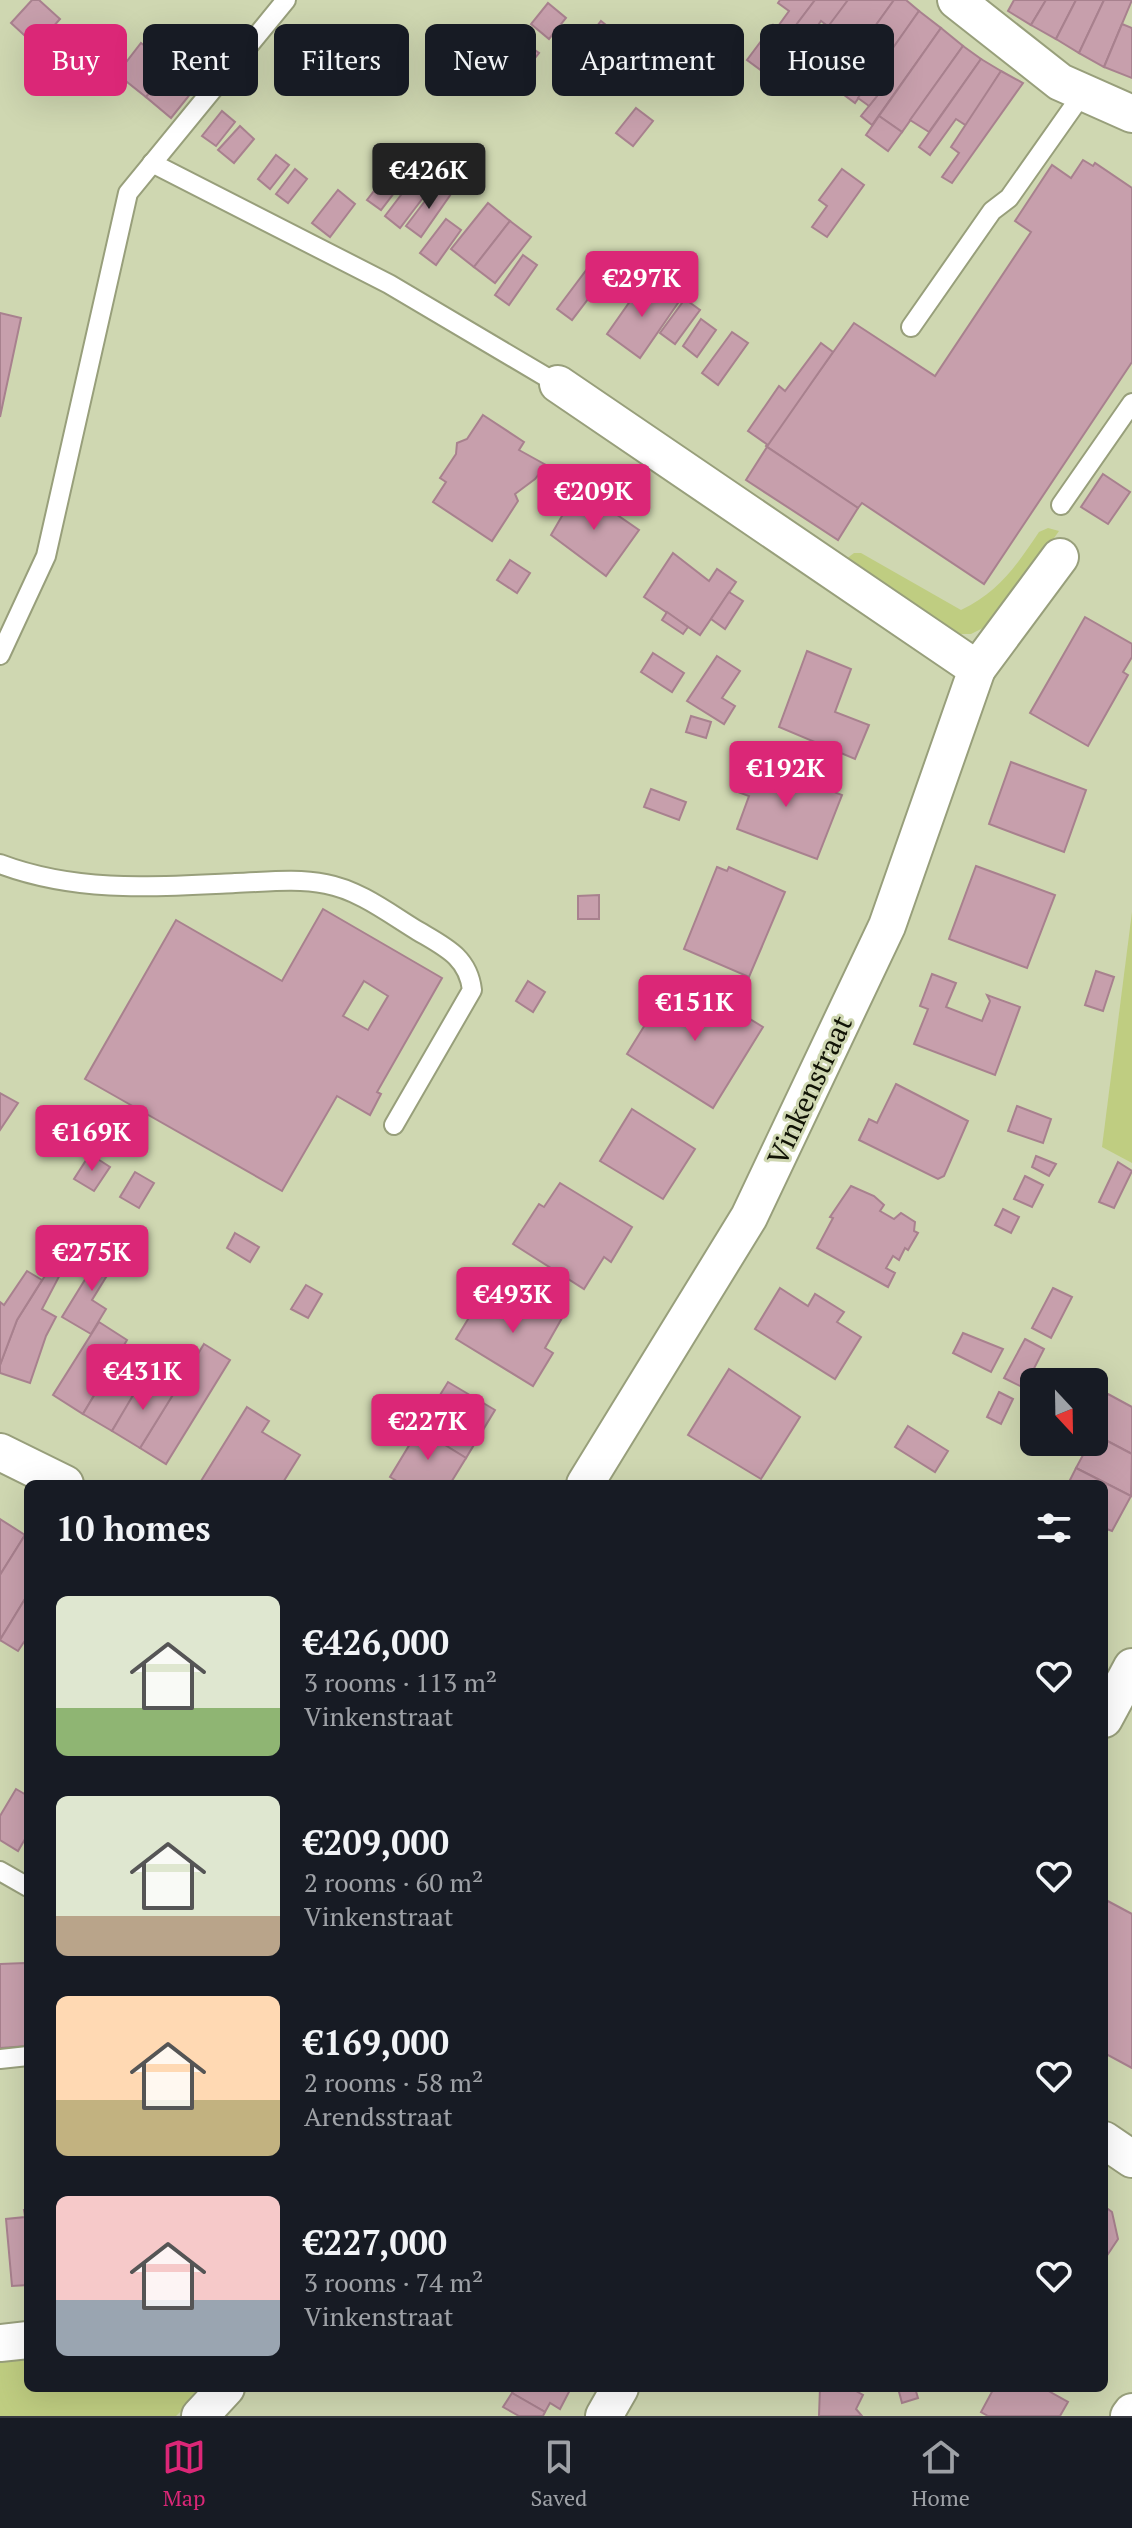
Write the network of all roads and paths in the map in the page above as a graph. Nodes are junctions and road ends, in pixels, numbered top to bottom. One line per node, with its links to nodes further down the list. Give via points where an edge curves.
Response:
1 (286, 0): 5 (lane)
2 (956, 0): 3 (street, via 1060,82)
3 (1083, 93): 4 (street); 6 (lane)
4 (1132, 114)
5 (152, 163): 7 (lane, via 389,284); 11 (lane, via 128,193 46,556)
6 (911, 327)
7 (558, 384): 12 (street)
8 (1132, 403): 9 (lane)
9 (1061, 505)
10 (1060, 557): 12 (street, Vinkenstraat)
11 (0, 655)
12 (977, 669): 17 (street, Vinkenstraat, via 887,926 749,1217)
13 (0, 864): 14 (lane, via 84,885 132,889 293,880 329,884 358,895 456,954 470,973 472,990)
14 (394, 1125)
15 (0, 1452): 16 (street)
16 (57, 1480)
17 (587, 1480)
18 (1132, 1667): 19 (street)
19 (1108, 1712)
20 (0, 1871): 21 (lane)
21 (24, 1885)
22 (24, 2056): 23 (lane)
23 (0, 2059)
24 (1108, 2143): 25 (street)
25 (1132, 2159)
26 (24, 2340): 27 (street)
27 (0, 2343)
28 (222, 2392): 30 (street)
29 (618, 2392): 31 (street)
30 (200, 2416)
31 (604, 2416)

